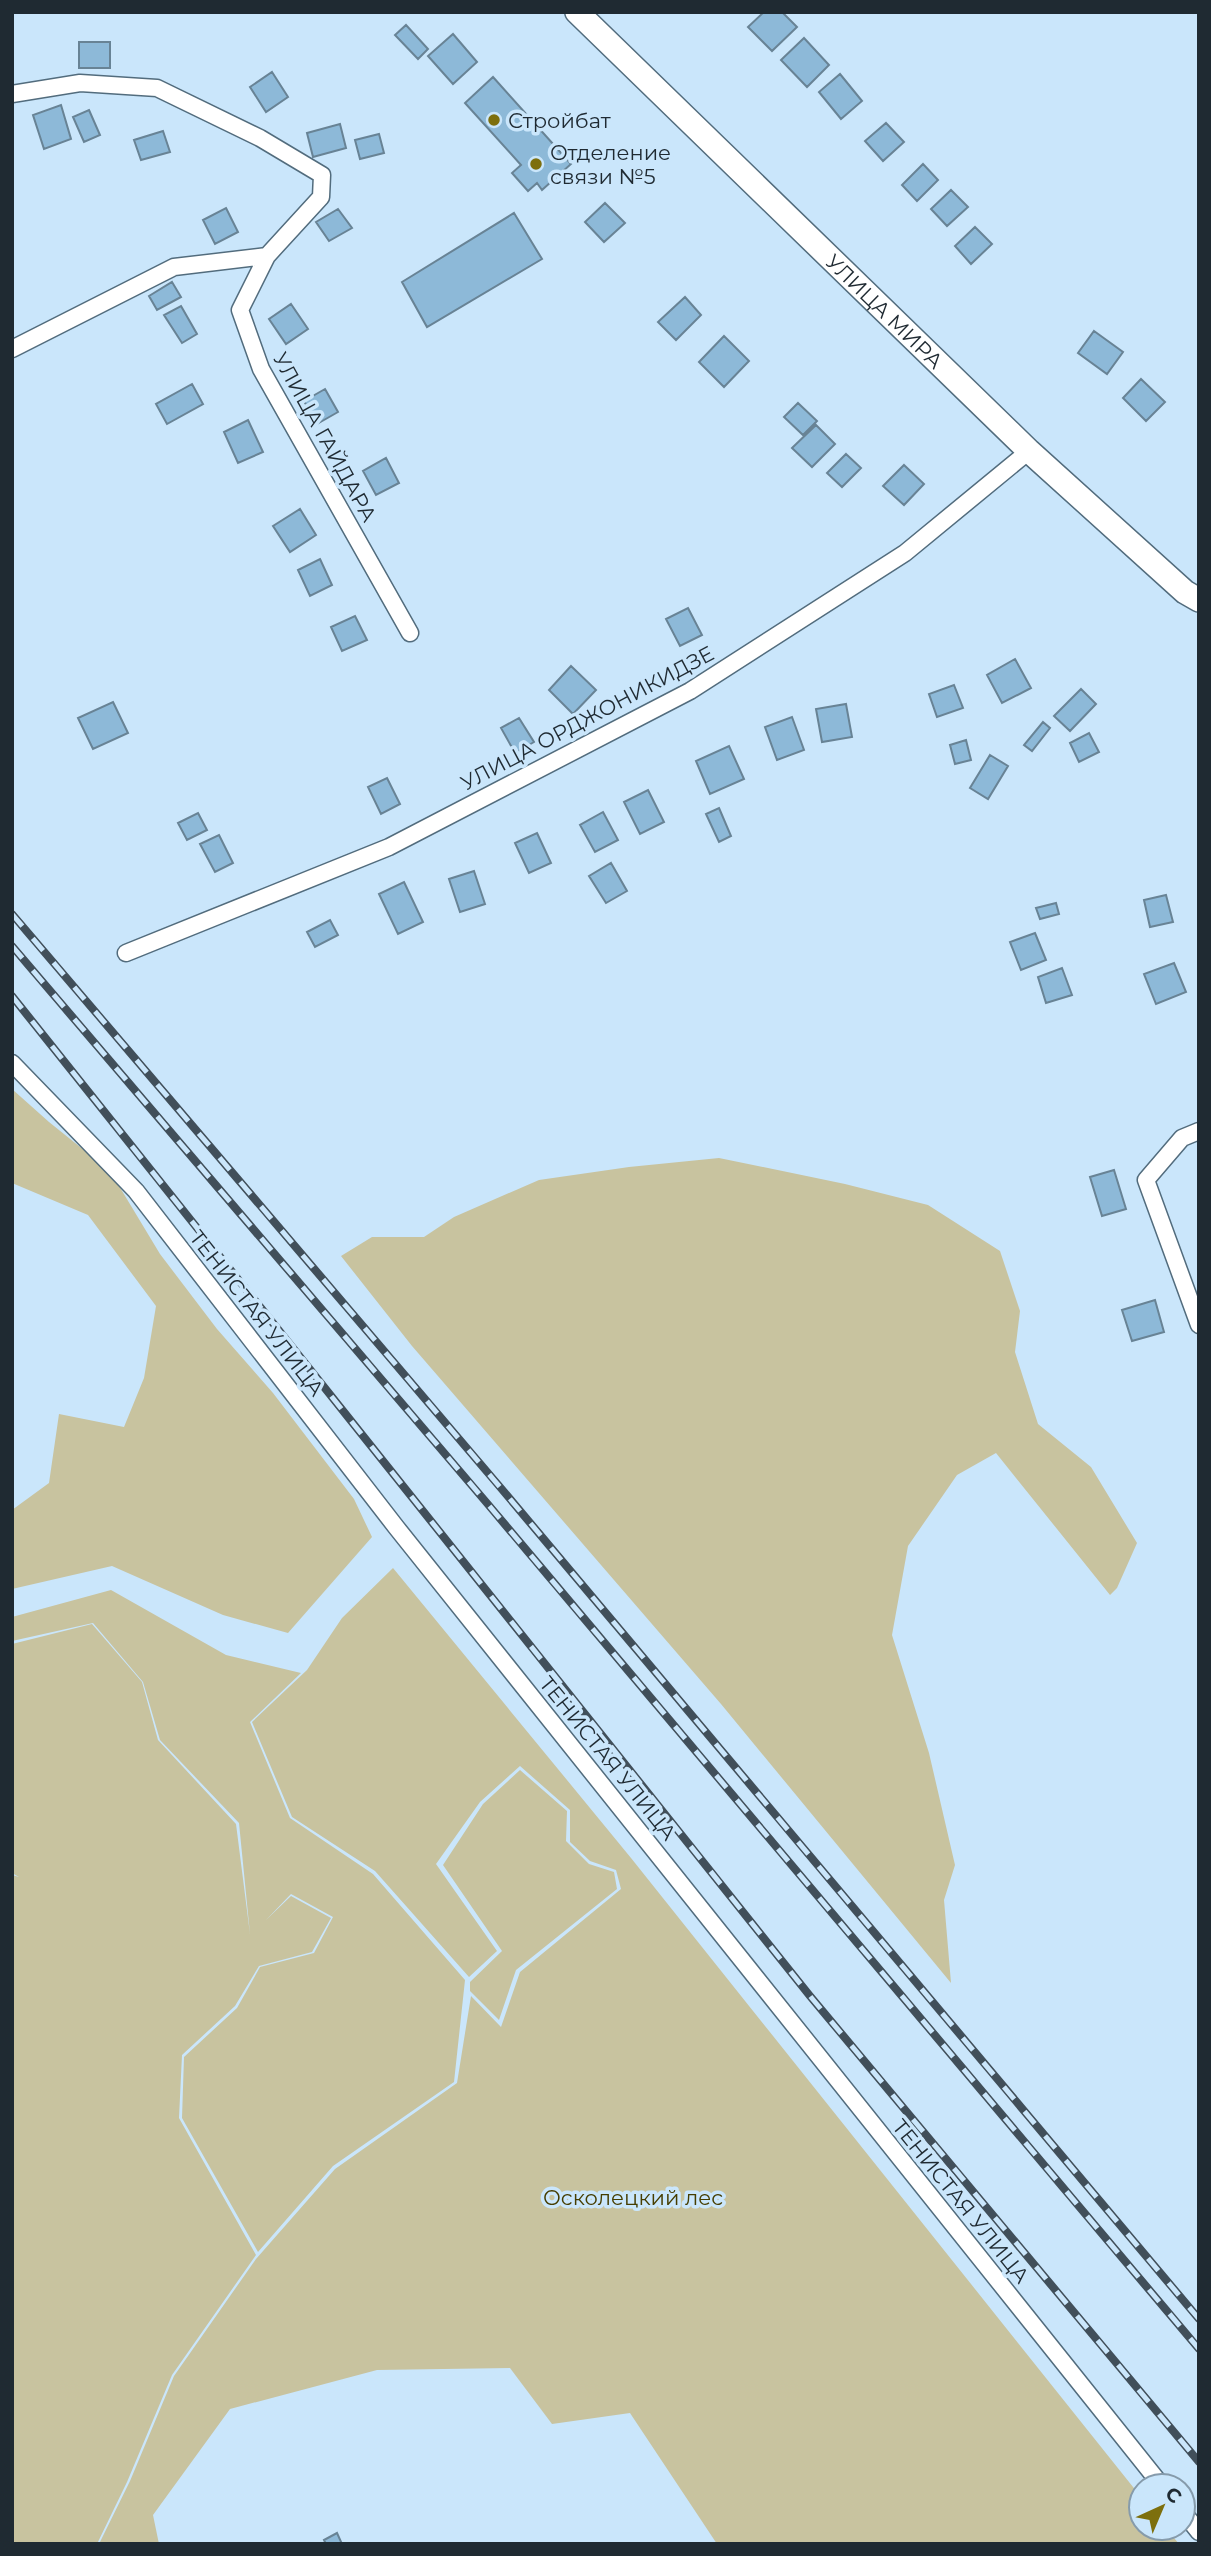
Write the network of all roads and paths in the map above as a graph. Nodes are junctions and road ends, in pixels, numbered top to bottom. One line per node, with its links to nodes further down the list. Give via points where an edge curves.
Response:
1 (576, 12): 5 (main road, УЛИЦА МИРА)
2 (12, 94): 3 (street, УЛИЦА ГАЙДАРА, via 80,83 157,88 260,138 322,175 321,197)
3 (267, 256): 4 (street, via 174,267); 7 (street, УЛИЦА ГАЙДАРА, via 240,310 261,369)
4 (12, 349)
5 (1029, 452): 6 (main road, УЛИЦА МИРА); 8 (street, УЛИЦА ОРДЖОНИКИДЗЕ, via 905,554 690,691 389,847)
6 (1199, 600)
7 (410, 633)
8 (126, 953)
9 (12, 1063): 12 (street, ТЕНИСТАЯ УЛИЦА, via 136,1191 396,1527)
10 (1199, 1131): 11 (street, via 1182,1139 1146,1180)
11 (1199, 1325)
12 (1151, 2472)

